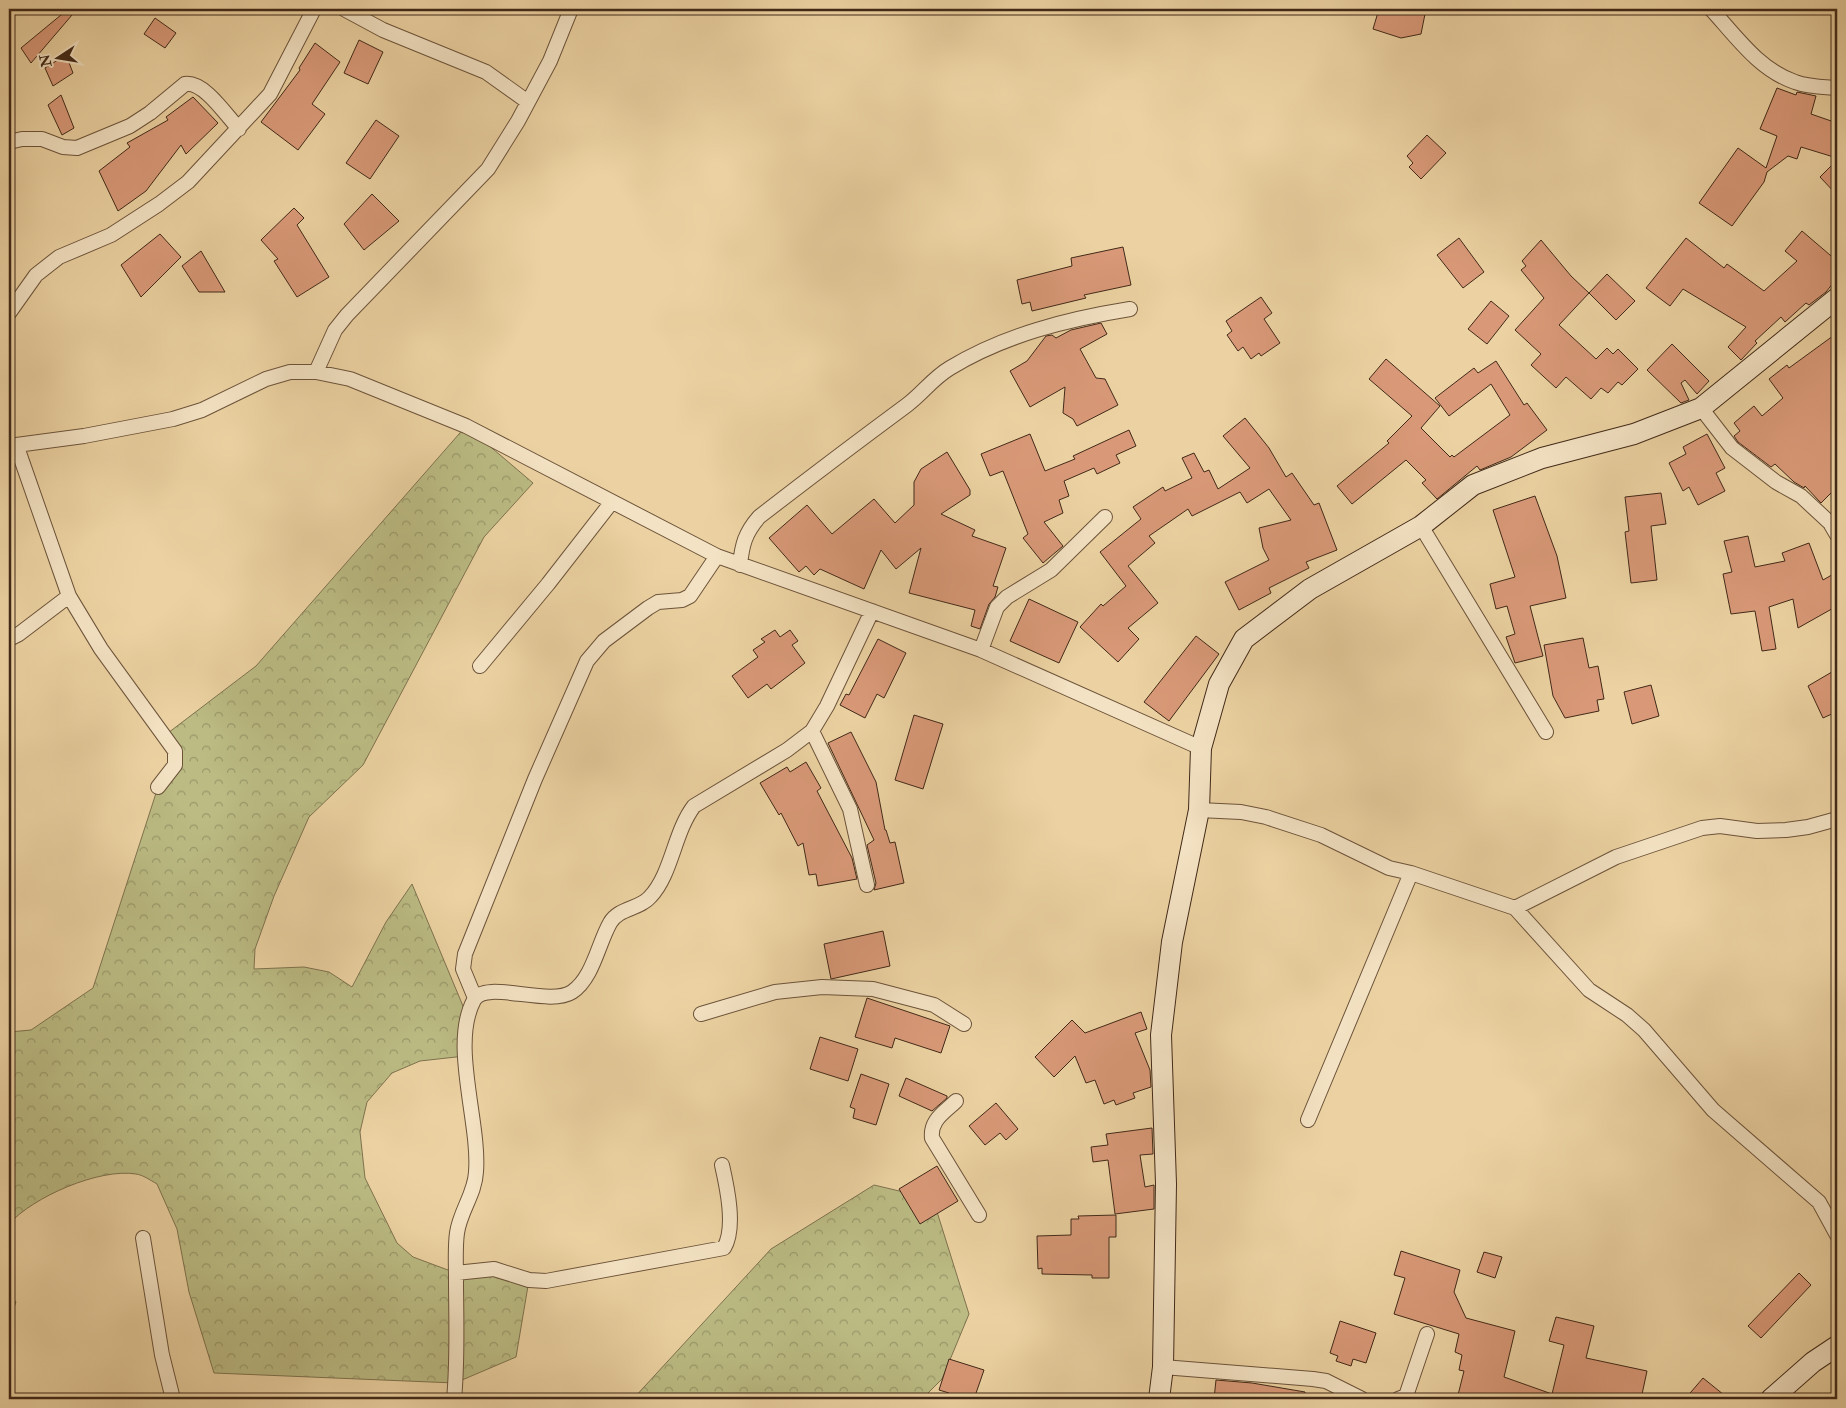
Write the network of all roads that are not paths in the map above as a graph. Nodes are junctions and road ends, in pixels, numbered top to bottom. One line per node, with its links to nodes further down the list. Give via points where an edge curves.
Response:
1 (314, 9): 7 (street, via 270,94)
2 (344, 9): 6 (street, via 390,33 486,72)
3 (571, 9): 6 (street, via 550,61)
4 (1711, 9): 5 (street, via 1756,58 1780,76 1797,83)
5 (1837, 88)
6 (528, 102): 12 (street, via 488,169 335,330)
7 (239, 129): 8 (street, via 201,87 191,83 185,84 130,126 77,148 63,147 42,139); 11 (street, via 188,182 159,204 111,235 59,257 36,275)
8 (9, 142)
9 (1837, 298): 13 (street)
10 (1130, 310): 20 (street, via 1058,323 952,366 934,378 910,403 759,517 743,541)
11 (9, 313)
12 (316, 372): 14 (street, via 290,372 266,379 202,410 173,419); 15 (street, via 350,379 466,426)
13 (1701, 408): 17 (street, via 1634,434 1542,458 1473,485); 18 (street, via 1732,448 1776,482 1801,496)
14 (13, 446): 21 (street)
15 (611, 503): 19 (street); 25 (street)
16 (1105, 517): 24 (street, via 1051,570 1007,597 997,607)
17 (1421, 526): 27 (street); 28 (street, via 1310,589 1244,639 1219,684)
18 (1837, 534)
19 (717, 556): 20 (street); 35 (street, via 690,596 658,602 648,608 604,641 587,661 464,954 463,968)
20 (740, 565): 22 (street)
21 (69, 596): 23 (street); 29 (street, via 101,648 175,751 175,766)
22 (872, 611): 24 (street); 26 (street)
23 (9, 639)
24 (981, 650): 28 (street)
25 (480, 666)
26 (812, 731): 33 (street, via 850,808); 35 (street, via 787,750 694,806 686,816 650,899 613,917 589,969 574,991 550,998 493,991 482,992)
27 (1546, 732)
28 (1201, 748): 30 (street)
29 (158, 787)
30 (1199, 810): 32 (street, via 1266,817 1321,835 1389,868); 47 (street, via 1172,942 1161,1035 1166,1184)
31 (1837, 818): 34 (street, via 1786,830 1702,828 1616,857)
32 (1411, 873): 34 (street); 39 (street)
33 (867, 885)
34 (1515, 908): 42 (street, via 1589,990 1644,1030 1714,1110 1819,1202)
35 (475, 998): 44 (street, via 468,1018 464,1056 475,1138 476,1172 472,1194 457,1232)
36 (701, 1014): 37 (street, via 775,992 822,986 873,989 934,1005)
37 (964, 1024)
38 (956, 1101): 41 (street, via 934,1121 932,1138)
39 (1308, 1120)
40 (722, 1165): 44 (street, via 728,1194 730,1239 724,1248 546,1281 529,1280 494,1269)
41 (980, 1215)
42 (1837, 1235)
43 (144, 1238): 48 (street, via 162,1355)
44 (456, 1273): 49 (street)
45 (1427, 1334): 52 (street, via 1406,1396)
46 (1837, 1346): 53 (street, via 1813,1362)
47 (1163, 1367): 50 (street); 51 (street, via 1326,1381)
48 (173, 1399)
49 (454, 1399)
50 (1158, 1399)
51 (1362, 1399)
52 (1398, 1399)
53 (1771, 1399)

